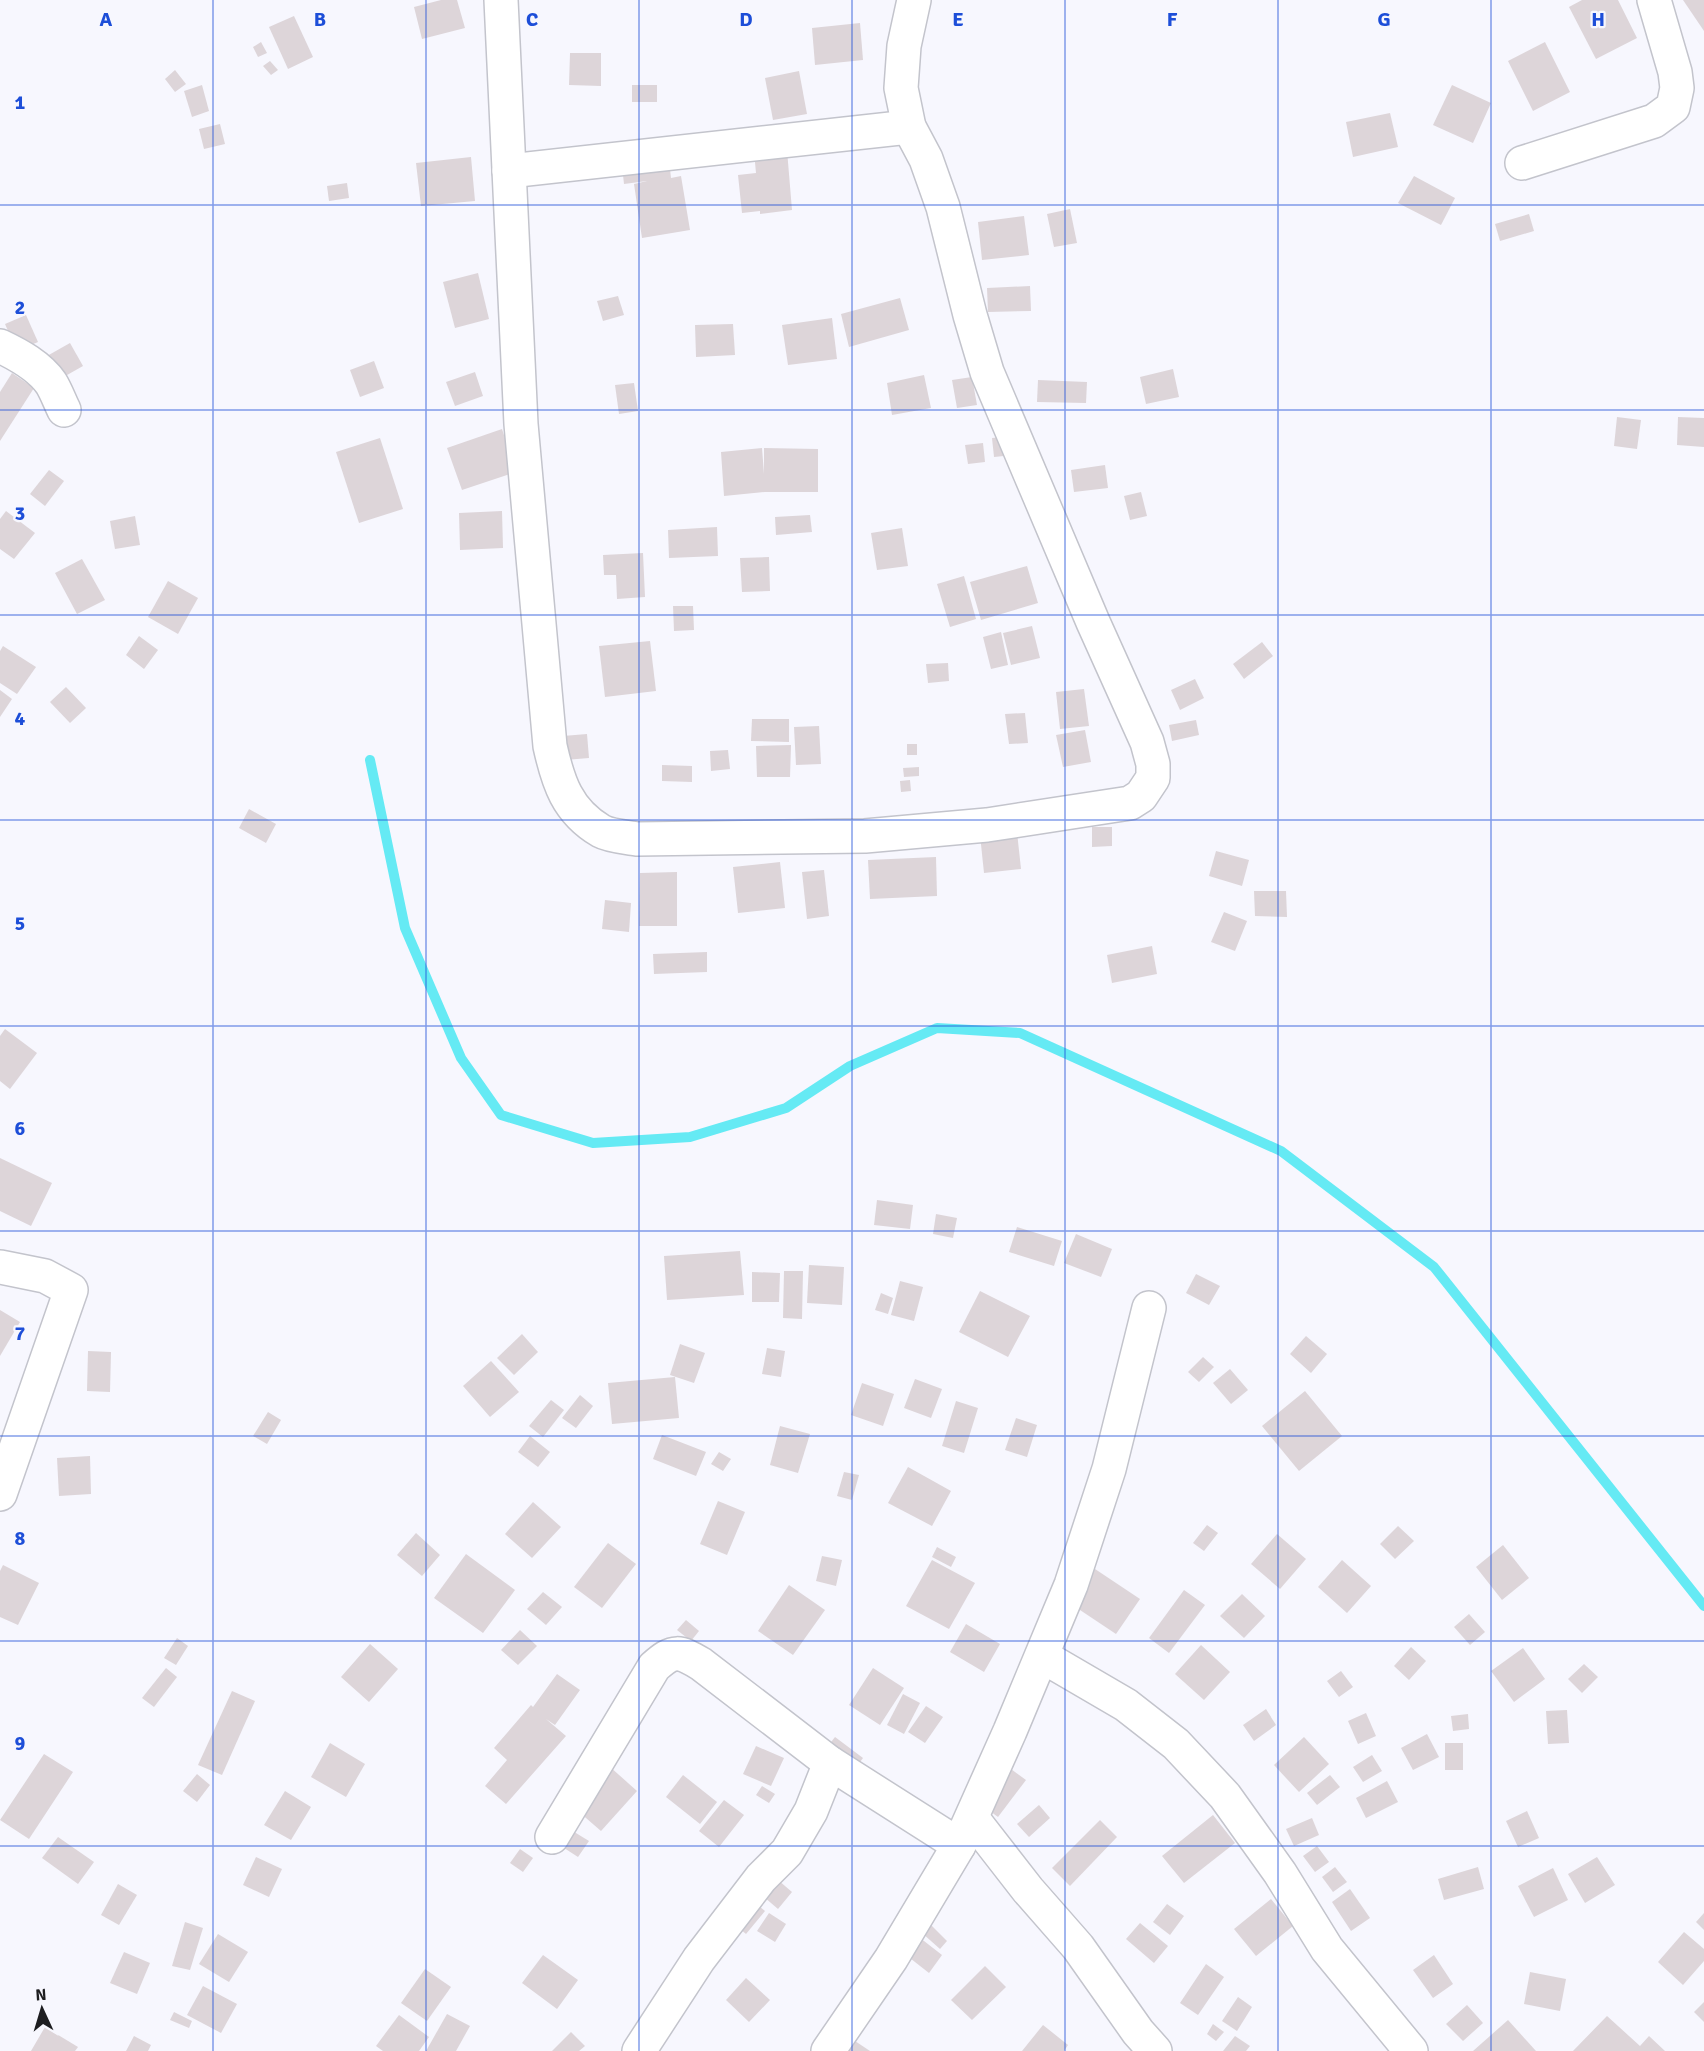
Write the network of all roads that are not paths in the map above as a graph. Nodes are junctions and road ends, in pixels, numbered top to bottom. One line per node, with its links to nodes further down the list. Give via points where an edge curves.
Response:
1 (501, 0): 6 (street)
2 (914, 0): 4 (street, via 904,46 901,87)
3 (1654, 0): 5 (street, via 1675,72 1673,107 1654,121)
4 (909, 127): 6 (street); 6 (street, via 926,159 943,207 987,372 1147,742 1153,778 1141,796 1130,803 987,825 805,837 637,839 602,832 575,810 557,779 550,746 521,424)
5 (1522, 163)
6 (509, 171)
7 (0, 346): 8 (street, via 38,370 51,384)
8 (64, 410)
9 (0, 1267): 11 (street, via 45,1276 71,1290)
10 (1149, 1308): 12 (street, via 1109,1469 1071,1585)
11 (0, 1494)
12 (1042, 1656): 14 (street); 19 (street, via 1126,1705 1176,1744 1225,1796 1327,1949)
13 (830, 1763): 14 (street); 15 (street, via 701,1664 675,1653 654,1666); 16 (street, via 812,1810 787,1852 761,1878 699,1959)
14 (966, 1831): 17 (street, via 891,1959); 18 (street, via 1028,1890 1078,1947)
15 (552, 1837)
16 (639, 2051)
17 (828, 2051)
18 (1155, 2051)
19 (1411, 2051)

